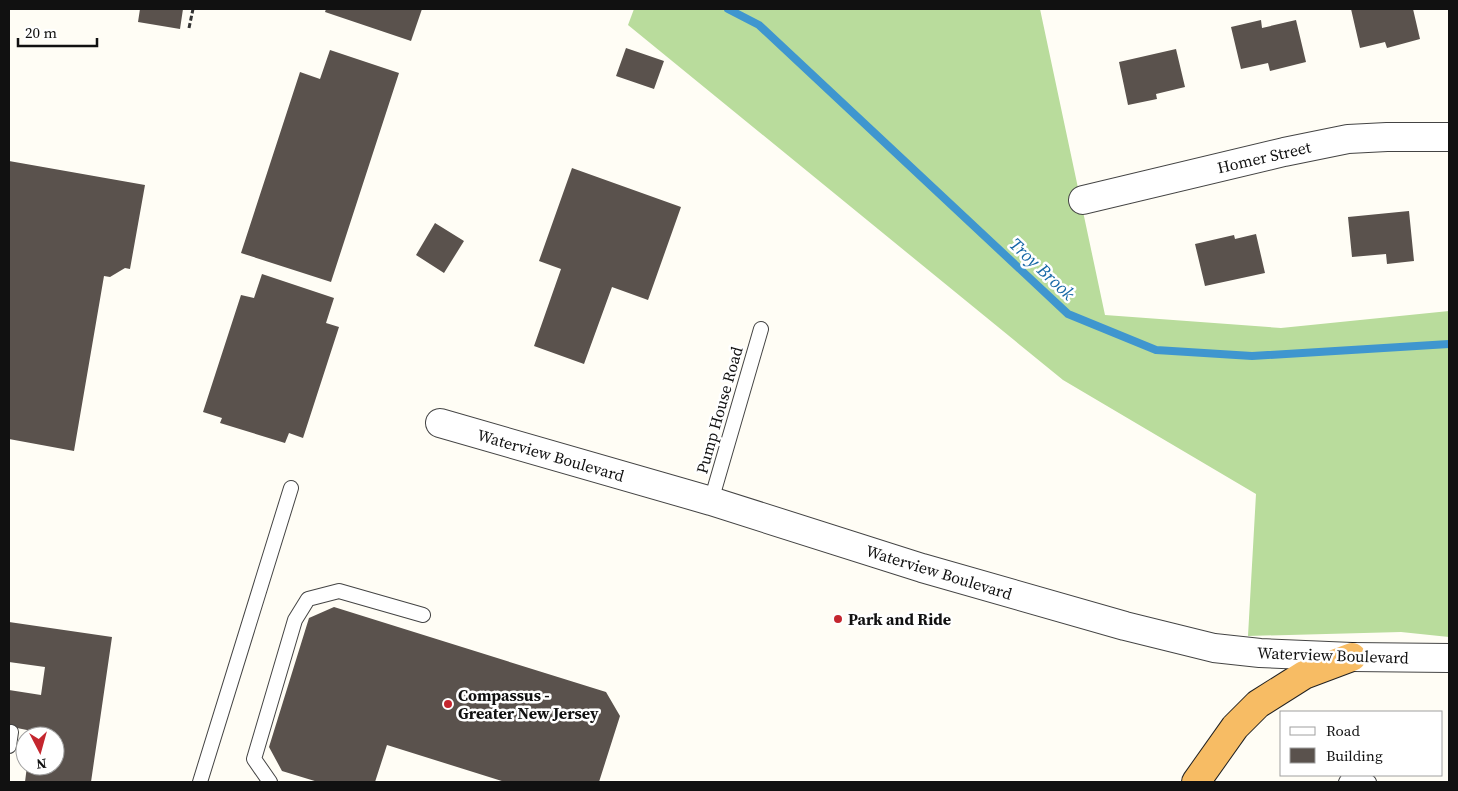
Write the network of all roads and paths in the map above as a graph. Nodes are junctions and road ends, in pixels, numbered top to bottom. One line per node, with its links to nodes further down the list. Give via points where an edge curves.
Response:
1 (193, 9): 2 (path)
2 (189, 28)
3 (1449, 137): 4 (street, Homer Street, via 1348,139)
4 (1083, 200)
5 (761, 329): 8 (lane, Pump House Road)
6 (440, 423): 8 (street, Waterview Boulevard)
7 (291, 488): 12 (lane)
8 (711, 501): 10 (street, Waterview Boulevard, via 922,568 1196,644 1260,653)
9 (424, 615): 13 (lane, via 339,591 308,599 295,620 254,759)
10 (1352, 657): 11 (street, Waterview Boulevard); 14 (highway, via 1304,675 1258,704 1235,727)
11 (1449, 658)
12 (200, 782)
13 (270, 782)
14 (1196, 782)
15 (1346, 782): 16 (lane, via 1349,777)
16 (1369, 782)

